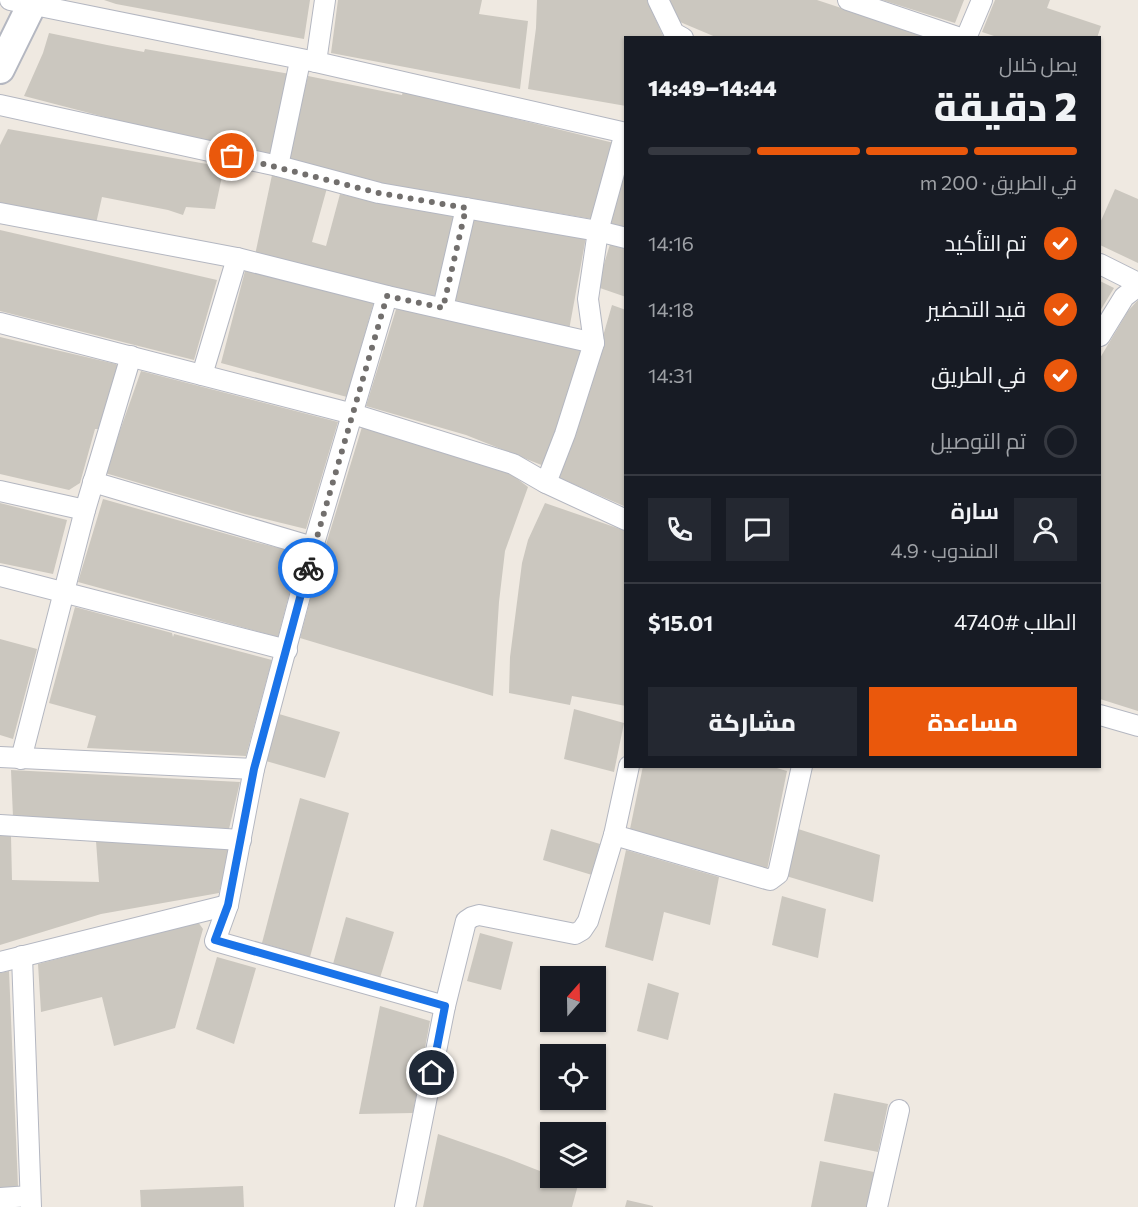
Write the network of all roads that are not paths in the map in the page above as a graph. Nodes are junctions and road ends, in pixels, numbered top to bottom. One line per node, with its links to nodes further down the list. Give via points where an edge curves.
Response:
1 (325, 0): 9 (street)
2 (658, 0): 6 (street, via 674,33)
3 (848, 0): 7 (street)
4 (982, 0): 8 (street)
5 (26, 2): 9 (street); 10 (street)
6 (679, 36)
7 (954, 36)
8 (967, 36)
9 (308, 62): 12 (street); 14 (street)
10 (0, 69)
11 (0, 105): 14 (street)
12 (624, 133)
13 (624, 137): 17 (street)
14 (278, 166): 15 (street, via 379,193)
15 (466, 208): 17 (street); 23 (street)
16 (0, 213): 19 (street)
17 (598, 231): 18 (street); 26 (street, via 588,299)
18 (624, 238)
19 (237, 258): 22 (street); 28 (street)
20 (1101, 265): 21 (street)
21 (1138, 284): 25 (street, via 1124,297)
22 (387, 296): 23 (street); 29 (street)
23 (443, 308): 26 (street)
24 (0, 323): 27 (street)
25 (1101, 334)
26 (594, 343): 31 (street)
27 (131, 356): 28 (street); 30 (street)
28 (202, 375): 29 (street)
29 (353, 414): 31 (street, via 513,464); 35 (street)
30 (93, 482): 33 (street); 35 (street)
31 (546, 483): 34 (street)
32 (0, 491): 33 (street)
33 (85, 510): 37 (street)
34 (624, 519)
35 (313, 547): 38 (street)
36 (0, 576): 37 (street)
37 (63, 591): 38 (street); 42 (street)
38 (287, 650): 45 (street)
39 (1101, 715): 40 (street)
40 (1138, 726)
41 (0, 757): 42 (street)
42 (21, 759): 45 (street)
43 (629, 768): 47 (street)
44 (802, 768): 47 (street, via 778,874 770,880)
45 (254, 769): 48 (street)
46 (0, 825): 48 (street)
47 (614, 834): 52 (street, via 582,930 575,934 480,915 466,921)
48 (241, 840): 49 (street)
49 (228, 905): 50 (street); 52 (street, via 215,940)
50 (22, 956): 51 (street); 55 (street)
51 (0, 962)
52 (445, 1006): 56 (street)
53 (899, 1110): 57 (street)
54 (0, 1198): 55 (street)
55 (30, 1201)
56 (405, 1207)
57 (878, 1207)

